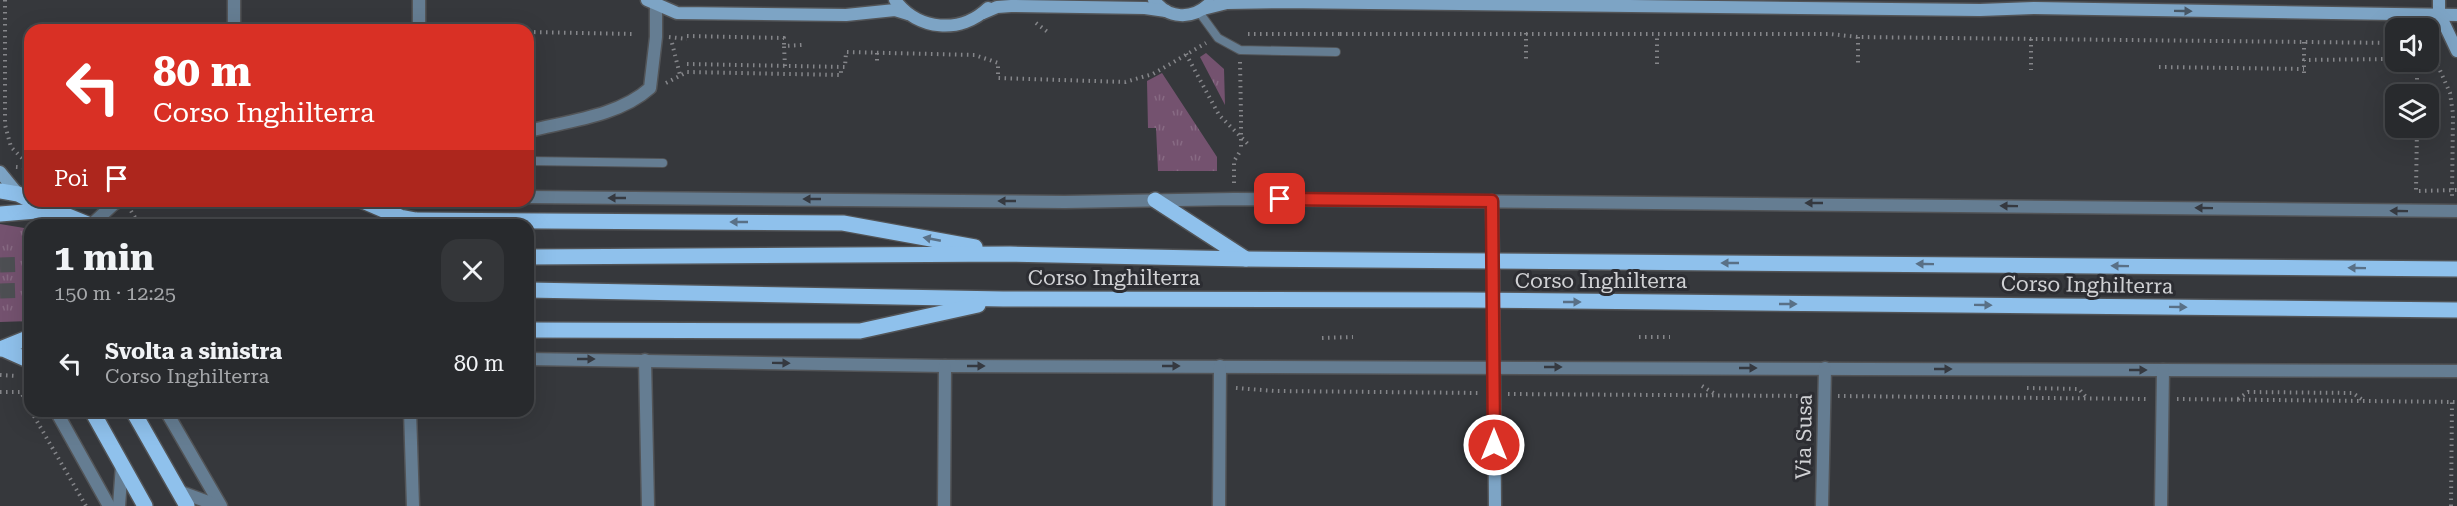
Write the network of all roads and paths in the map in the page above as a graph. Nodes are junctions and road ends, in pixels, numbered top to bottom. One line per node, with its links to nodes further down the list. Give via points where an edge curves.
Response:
1 (5, 0): 60 (path, via 4,125 11,147)
2 (234, 0): 22 (street)
3 (419, 0): 23 (street)
4 (995, 0): 15 (street)
5 (1154, 0): 14 (street)
6 (2439, 0): 17 (street)
7 (653, 1): 18 (street, via 677,14 846,15 895,10); 56 (street)
8 (895, 1): 18 (street)
9 (1283, 1): 10 (street); 13 (street)
10 (1648, 3): 11 (street)
11 (1785, 3): 12 (street)
12 (1852, 4): 16 (street, one-way to 16)
13 (1204, 7): 14 (street, via 1182,16); 32 (lane)
14 (1166, 11): 15 (street, via 1011,6)
15 (982, 13): 18 (street, via 948,26)
16 (2391, 13): 17 (street); 20 (path)
17 (2439, 13): 19 (street); 39 (street)
18 (908, 14)
19 (2457, 15)
20 (2391, 18)
21 (1033, 21): 25 (path)
22 (234, 24)
23 (419, 24)
24 (534, 32): 27 (path)
25 (1048, 33)
26 (1526, 33): 28 (path); 38 (path, via 1340,37 1240,34); 46 (path)
27 (633, 34)
28 (1657, 35): 31 (path); 48 (path)
29 (662, 37): 30 (path)
30 (671, 37): 37 (path, via 784,38); 55 (path)
31 (1858, 37): 33 (path); 53 (path)
32 (1218, 38): 38 (lane); 42 (path)
33 (2031, 39): 34 (path); 54 (path)
34 (2304, 42): 35 (path); 43 (path)
35 (2385, 43)
36 (802, 45): 37 (path)
37 (784, 46): 49 (path)
38 (1240, 50): 40 (lane); 65 (path, bridge, via 1241,150 1234,161)
39 (2457, 51)
40 (1336, 52)
41 (877, 53): 42 (path, via 975,55 998,63 998,78 1125,82 1153,74); 45 (path); 50 (path, via 846,52 846,67)
42 (1186, 54): 59 (path, via 1219,115)
43 (2304, 60): 44 (path); 51 (path, via 2304,71)
44 (2385, 60)
45 (878, 62)
46 (1526, 63)
47 (687, 64): 49 (path)
48 (1657, 64)
49 (784, 66): 50 (path)
50 (841, 67): 55 (path, via 841,75)
51 (2159, 67)
52 (2439, 67): 66 (path, via 2450,93 2453,114)
53 (1858, 68)
54 (2031, 70)
55 (680, 75): 56 (path)
56 (656, 88): 57 (street, via 620,107)
57 (534, 129)
58 (2417, 138): 66 (path, via 2416,191)
59 (1248, 144)
60 (24, 160)
61 (534, 161): 62 (lane)
62 (663, 163)
63 (0, 172): 69 (street)
64 (0, 181): 70 (lane)
65 (1234, 186)
66 (2451, 190): 67 (path); 79 (path)
67 (2457, 190)
68 (0, 191): 71 (main road)
69 (24, 196)
70 (24, 197)
71 (24, 197)
72 (534, 197): 73 (street, one-way to 72)
73 (1155, 200): 74 (street); 87 (main road)
74 (1492, 201): 79 (street, one-way to 74); 88 (street)
75 (42, 207): 78 (main road)
76 (111, 207): 82 (street)
77 (377, 207): 83 (main road, one-way to 77)
78 (48, 210): 80 (main road); 81 (main road)
79 (2455, 211)
80 (0, 214)
81 (80, 219)
82 (98, 219)
83 (416, 219)
84 (534, 221): 85 (main road, one-way to 84, via 843,223)
85 (1010, 254): 86 (main road, Corso Inghilterra); 87 (main road, Corso Inghilterra)
86 (534, 257)
87 (1246, 259): 88 (main road, Corso Inghilterra)
88 (1493, 261): 89 (main road, Corso Inghilterra, one-way to 88); 92 (street)
89 (2457, 269)
90 (534, 290): 91 (main road, Corso Inghilterra)
91 (1003, 300): 92 (main road, Corso Inghilterra); 94 (main road, via 860,332)
92 (1493, 301): 93 (main road, Corso Inghilterra, one-way to 93); 106 (street)
93 (2457, 310)
94 (534, 330)
95 (1353, 337): 98 (path)
96 (1639, 337): 97 (path)
97 (1670, 337)
98 (1322, 338)
99 (24, 339): 100 (main road)
100 (1, 349): 103 (main road)
101 (534, 359): 102 (street, one-way to 102)
102 (645, 360): 104 (street, one-way to 104); 148 (street)
103 (24, 366)
104 (945, 366): 105 (street, one-way to 105); 149 (street)
105 (1220, 366): 106 (street); 113 (street)
106 (1495, 367): 107 (street, one-way to 107); 122 (street)
107 (1825, 368): 109 (street, one-way to 109); 125 (street, Via Susa)
108 (24, 370): 111 (path)
109 (2163, 370): 110 (street); 128 (street)
110 (2457, 371)
111 (0, 375)
112 (1337, 383): 120 (path)
113 (1220, 386): 118 (path); 150 (street)
114 (1705, 386): 124 (path)
115 (1280, 387): 118 (path)
116 (1394, 388): 121 (path)
117 (2027, 388): 127 (path, via 2079,389)
118 (1275, 391): 120 (path)
119 (0, 392): 126 (path, via 21,393)
120 (1337, 392): 121 (path)
121 (1399, 392): 122 (path)
122 (1494, 393): 124 (path); 151 (street)
123 (2302, 393): 129 (path, via 2248,392); 130 (path); 131 (path, via 2353,393)
124 (1716, 395): 125 (path)
125 (1825, 396): 127 (path); 152 (street, Via Susa)
126 (24, 398)
127 (2087, 399): 128 (path)
128 (2162, 399): 129 (path); 153 (street)
129 (2237, 400): 130 (path)
130 (2301, 400): 131 (path)
131 (2365, 401): 132 (path)
132 (2454, 402): 154 (path)
133 (35, 417): 141 (path)
134 (59, 417): 142 (street)
135 (95, 417): 139 (main road)
136 (136, 417): 140 (main road)
137 (169, 417): 146 (street)
138 (410, 417): 147 (street)
139 (122, 465): 143 (street); 144 (main road)
140 (178, 491): 145 (main road); 146 (street)
141 (86, 506)
142 (109, 506)
143 (119, 506)
144 (145, 506)
145 (187, 506)
146 (220, 506)
147 (412, 506)
148 (648, 506)
149 (944, 506)
150 (1219, 506)
151 (1495, 506)
152 (1822, 506)
153 (2161, 506)
154 (2451, 506)

